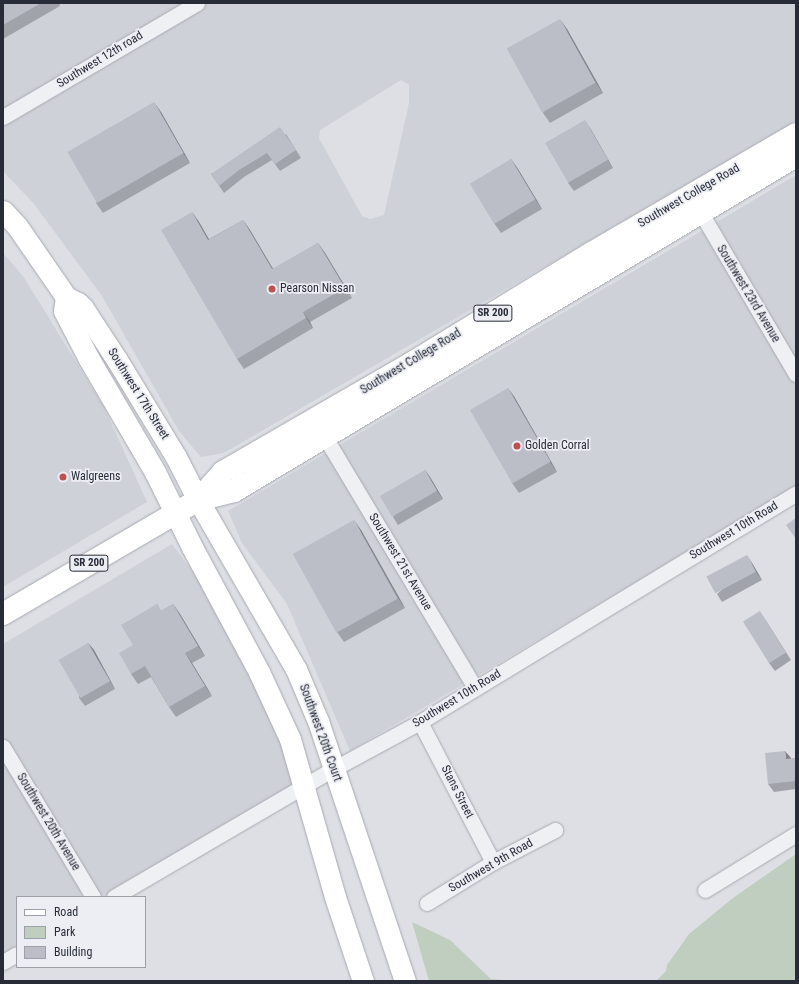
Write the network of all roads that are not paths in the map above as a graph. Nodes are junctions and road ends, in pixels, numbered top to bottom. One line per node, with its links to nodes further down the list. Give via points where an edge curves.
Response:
1 (197, 3): 2 (street, Southwest 12th road)
2 (3, 117)
3 (796, 134): 11 (main road, Southwest College Road / SR 200, via 590,254 412,363 223,472)
4 (796, 156): 6 (main road, Southwest College Road / SR 200)
5 (3, 211): 7 (main road, Southwest 17th Street, via 17,226)
6 (701, 213): 8 (street, Southwest 23rd Avenue); 9 (main road, Southwest College Road / SR 200)
7 (66, 297): 11 (main road, Southwest 17th Street, via 80,305 113,354 176,457); 12 (main road, Southwest 17th Street, via 64,311 155,472)
8 (796, 374)
9 (325, 437): 11 (main road, Southwest College Road / SR 200, via 234,491); 14 (street, Southwest 21st Avenue)
10 (796, 493): 14 (street, Southwest 10th Road)
11 (198, 500): 12 (main road, Southwest College Road / SR 200); 17 (main road, Southwest 20th Court, via 296,669 318,721)
12 (175, 513): 13 (main road, Southwest College Road / SR 200); 18 (main road, via 260,672 290,740)
13 (3, 614)
14 (475, 688): 15 (street, Southwest 10th Road)
15 (420, 722): 17 (street, Southwest 10th Road); 21 (street, Stans Street)
16 (3, 747): 23 (street, Southwest 20th Avenue)
17 (333, 769): 18 (street, Southwest 10th Road); 29 (main road, Southwest 20th Court)
18 (303, 786): 24 (street, Southwest 10th Road); 28 (main road, via 335,897)
19 (555, 830): 21 (street, Southwest 9th Road)
20 (796, 834): 22 (street)
21 (493, 862): 25 (street, Southwest 9th Road)
22 (705, 890)
23 (92, 896)
24 (116, 896)
25 (427, 903)
26 (16, 955): 27 (street)
27 (3, 962)
28 (363, 981)
29 (405, 981)

